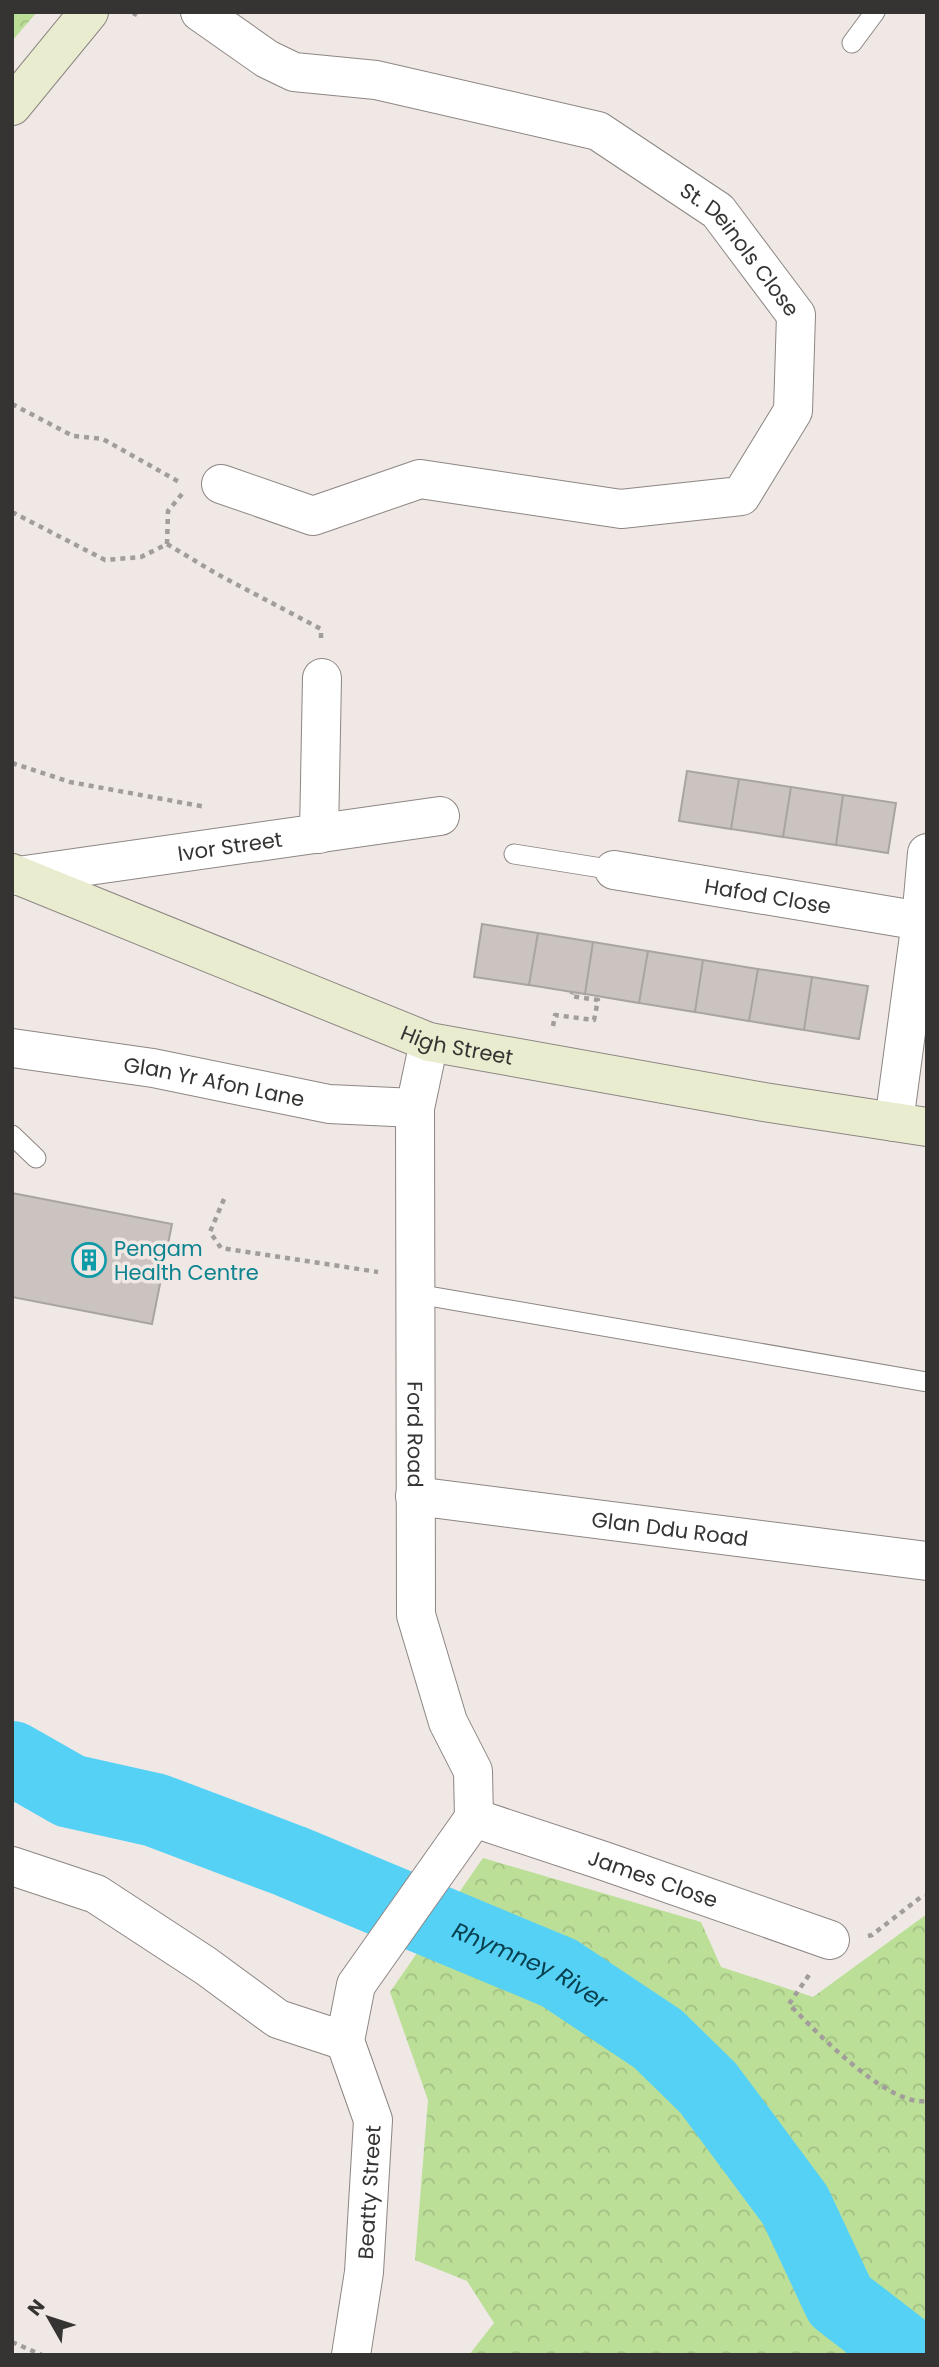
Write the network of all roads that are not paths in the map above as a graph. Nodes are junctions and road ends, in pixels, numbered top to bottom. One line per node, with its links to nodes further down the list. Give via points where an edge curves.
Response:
1 (89, 12): 5 (main road)
2 (200, 12): 6 (street, St. Deinols Close, via 267,59 294,72 376,80 598,131 718,211 796,315 793,411 741,496 621,509 419,479 313,516)
3 (875, 12): 4 (lane)
4 (852, 43)
5 (12, 106)
6 (221, 484)
7 (322, 678): 9 (street)
8 (440, 816): 9 (street, Ivor Street)
9 (318, 834): 13 (street, Ivor Street)
10 (927, 853): 14 (street)
11 (514, 854): 12 (lane)
12 (614, 870): 14 (street, Hafod Close)
13 (15, 875): 15 (main road, High Street)
14 (921, 921): 18 (street)
15 (429, 1042): 17 (street, Ford Road); 18 (main road, High Street)
16 (12, 1048): 17 (street, Glan Yr Afon Lane, via 153,1068 329,1104)
17 (415, 1108): 21 (street, Ford Road)
18 (911, 1125)
19 (12, 1135): 20 (lane)
20 (36, 1158)
21 (417, 1286): 22 (lane); 23 (street, Ford Road)
22 (927, 1382)
23 (415, 1496): 24 (street, Glan Ddu Road); 25 (street, Ford Road, via 416,1615 448,1722 473,1771)
24 (927, 1561)
25 (464, 1832): 27 (street, James Close, via 542,1840); 28 (street, via 356,1985)
26 (12, 1866): 28 (street, via 96,1895 278,2019)
27 (830, 1940)
28 (345, 2041): 29 (street, Beatty Street, via 373,2120 364,2272)
29 (351, 2355)

